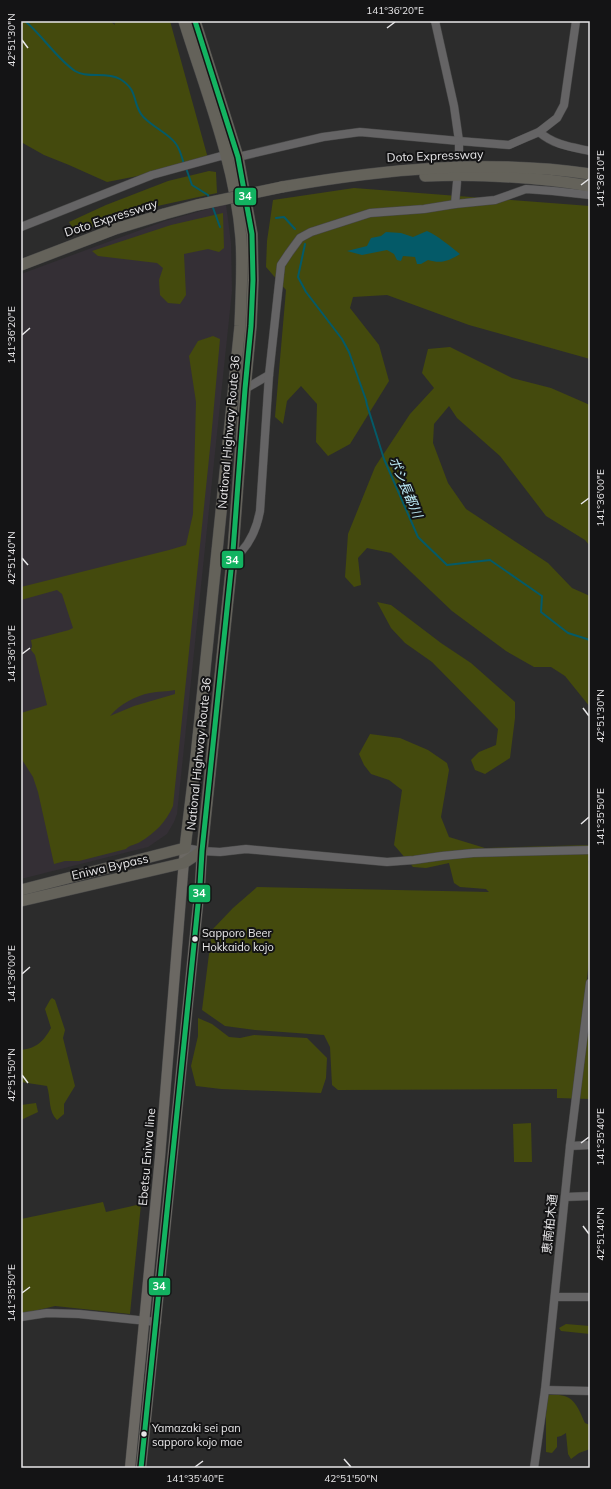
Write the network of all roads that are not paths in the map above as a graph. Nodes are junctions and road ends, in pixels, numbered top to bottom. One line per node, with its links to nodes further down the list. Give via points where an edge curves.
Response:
1 (184, 21): 9 (highway, National Highway Route 36)
2 (195, 21): 9 (highway, National Highway Route 36)
3 (435, 21): 6 (street, via 454,106)
4 (576, 21): 5 (street, via 564,105 557,118)
5 (539, 132): 6 (street, via 509,145); 7 (street, via 547,140)
6 (459, 142): 8 (street); 9 (street, via 360,132 323,137)
7 (590, 151)
8 (459, 152)
9 (229, 157): 16 (street, via 152,175); 19 (highway, National Highway Route 36, via 252,234 254,280); 21 (highway, National Highway Route 36, via 241,238 240,326)
10 (590, 174): 13 (highway, Doto Expressway, via 512,167 441,168 343,176)
11 (457, 182): 15 (street)
12 (590, 186): 13 (highway, Doto Expressway, via 513,178 442,175)
13 (282, 187): 17 (highway, Doto Expressway, bridge, via 164,214 115,229)
14 (590, 195): 15 (street, via 526,190 495,200)
15 (455, 204): 18 (street, via 424,209 370,212 300,238 281,266)
16 (21, 227)
17 (21, 264)
18 (270, 375): 19 (street); 20 (street, via 258,524 249,544 241,552)
19 (245, 389): 20 (highway, National Highway Route 36)
20 (233, 551): 23 (highway, National Highway Route 36)
21 (185, 848): 23 (street); 24 (main road, Ebetsu Eniwa line); 25 (highway, Eniwa Bypass)
22 (590, 850): 23 (street, via 473,853 387,862 246,849)
23 (202, 851): 24 (highway, Eniwa Bypass); 37 (main road, Ebetsu Eniwa line)
24 (184, 863): 26 (highway, Eniwa Bypass); 36 (main road, Ebetsu Eniwa line)
25 (21, 890)
26 (21, 901)
27 (590, 983): 28 (street, 恵南柏木通)
28 (589, 999): 29 (street, 恵南柏木通)
29 (570, 1146): 30 (street); 32 (street, 恵南柏木通)
30 (590, 1146)
31 (590, 1196): 32 (street)
32 (565, 1197): 33 (street, 恵南柏木通)
33 (555, 1297): 34 (street); 38 (street, 恵南柏木通)
34 (590, 1297)
35 (21, 1317): 36 (street, via 55,1313)
36 (144, 1320): 37 (street); 40 (main road, Ebetsu Eniwa line)
37 (157, 1322): 41 (main road, Ebetsu Eniwa line)
38 (545, 1390): 39 (street); 42 (street, 恵南柏木通)
39 (590, 1391)
40 (130, 1468)
41 (141, 1468)
42 (534, 1468)

